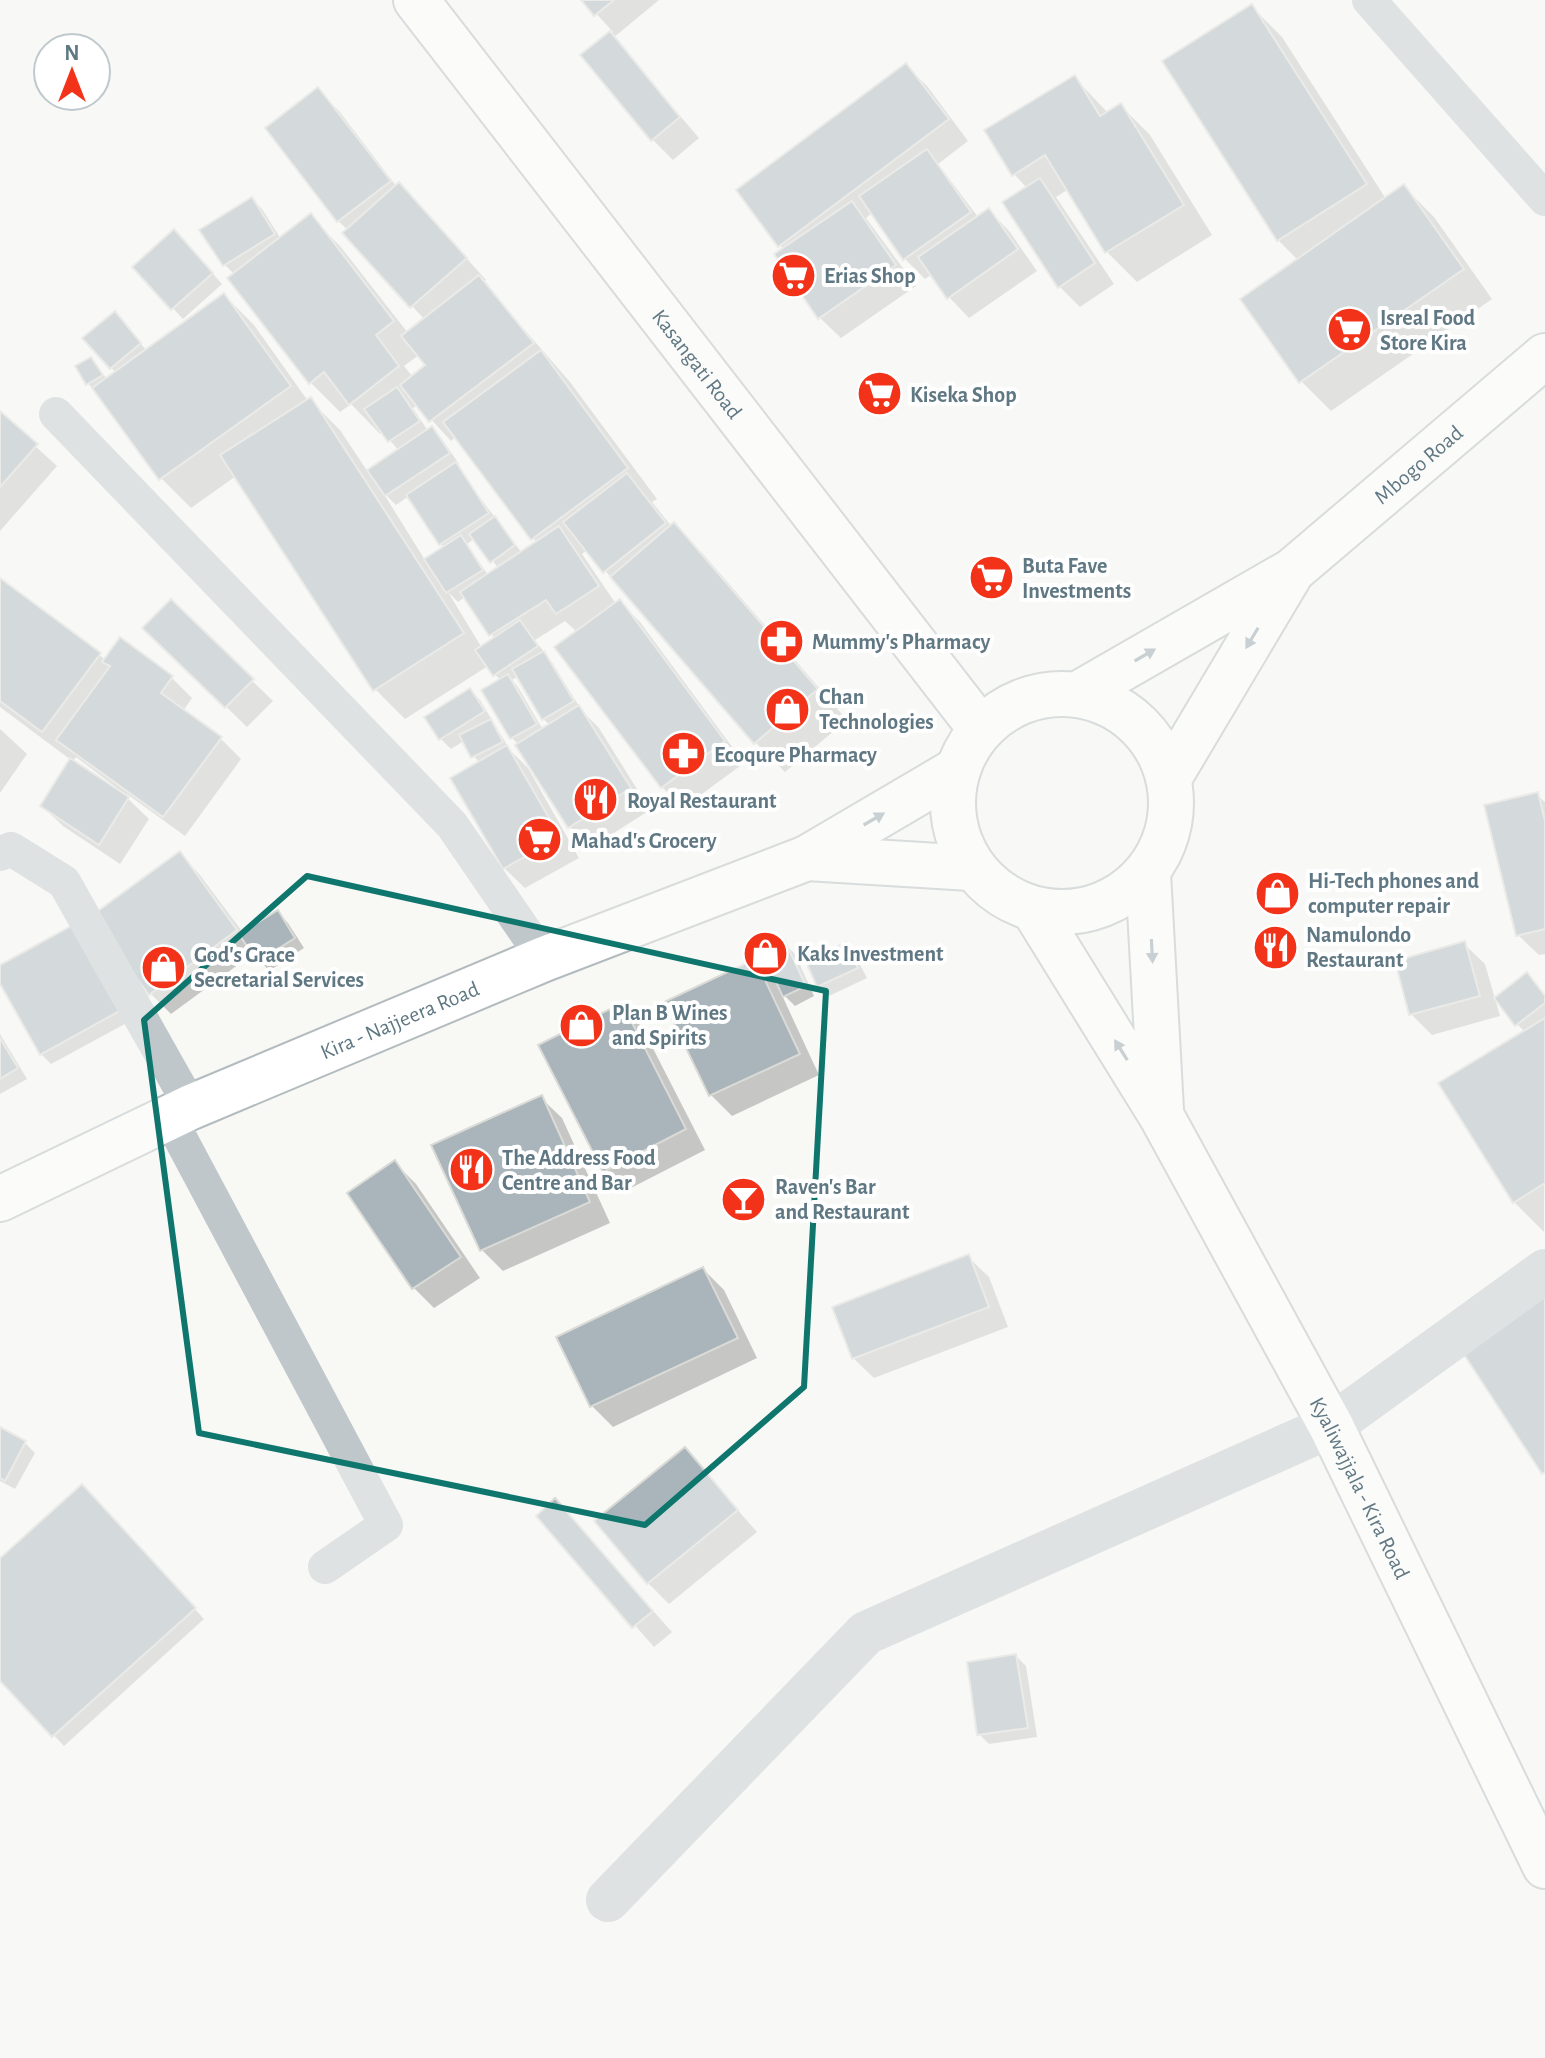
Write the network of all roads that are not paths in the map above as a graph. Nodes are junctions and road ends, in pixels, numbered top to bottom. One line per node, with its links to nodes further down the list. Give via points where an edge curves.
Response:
1 (416, 0): 8 (main road, Kasangati Road)
2 (1369, 0): 3 (lane)
3 (1545, 199)
4 (1545, 356): 6 (main road, Mbogo Road)
5 (56, 414): 16 (lane, via 452,825)
6 (1292, 571): 7 (main road, Mbogo Road, one-way to 6); 10 (main road, Mbogo Road, one-way to 10)
7 (1078, 694): 8 (main road, via 1024,699); 10 (main road, via 1119,709 1152,738)
8 (980, 728): 9 (main road)
9 (955, 771): 12 (main road, Kira - Najjeera Road, one-way to 9); 13 (main road, via 952,821)
10 (1169, 778): 14 (main road, via 1169,828)
11 (0, 854): 17 (lane, via 11,849 64,882)
12 (807, 858): 13 (main road, Kira - Najjeera Road); 16 (main road, Kira - Najjeera Road)
13 (971, 868): 15 (main road, via 999,894)
14 (1148, 873): 15 (main road, via 1116,900 1076,912); 18 (main road, Kyaliwajjala - Kira Road, one-way to 18)
15 (1034, 910): 18 (main road, Kyaliwajjala - Kira Road, one-way to 15)
16 (544, 959): 17 (main road, Kira - Najjeera Road)
17 (180, 1112): 19 (main road, Kira - Najjeera Road); 22 (lane, via 386,1525)
18 (1162, 1117): 21 (main road, Kyaliwajjala - Kira Road)
19 (2, 1196)
20 (1545, 1271): 21 (street)
21 (1331, 1426): 23 (main road, Kyaliwajjala - Kira Road); 24 (street, via 866,1633)
22 (325, 1567)
23 (1545, 1866)
24 (608, 1900)

